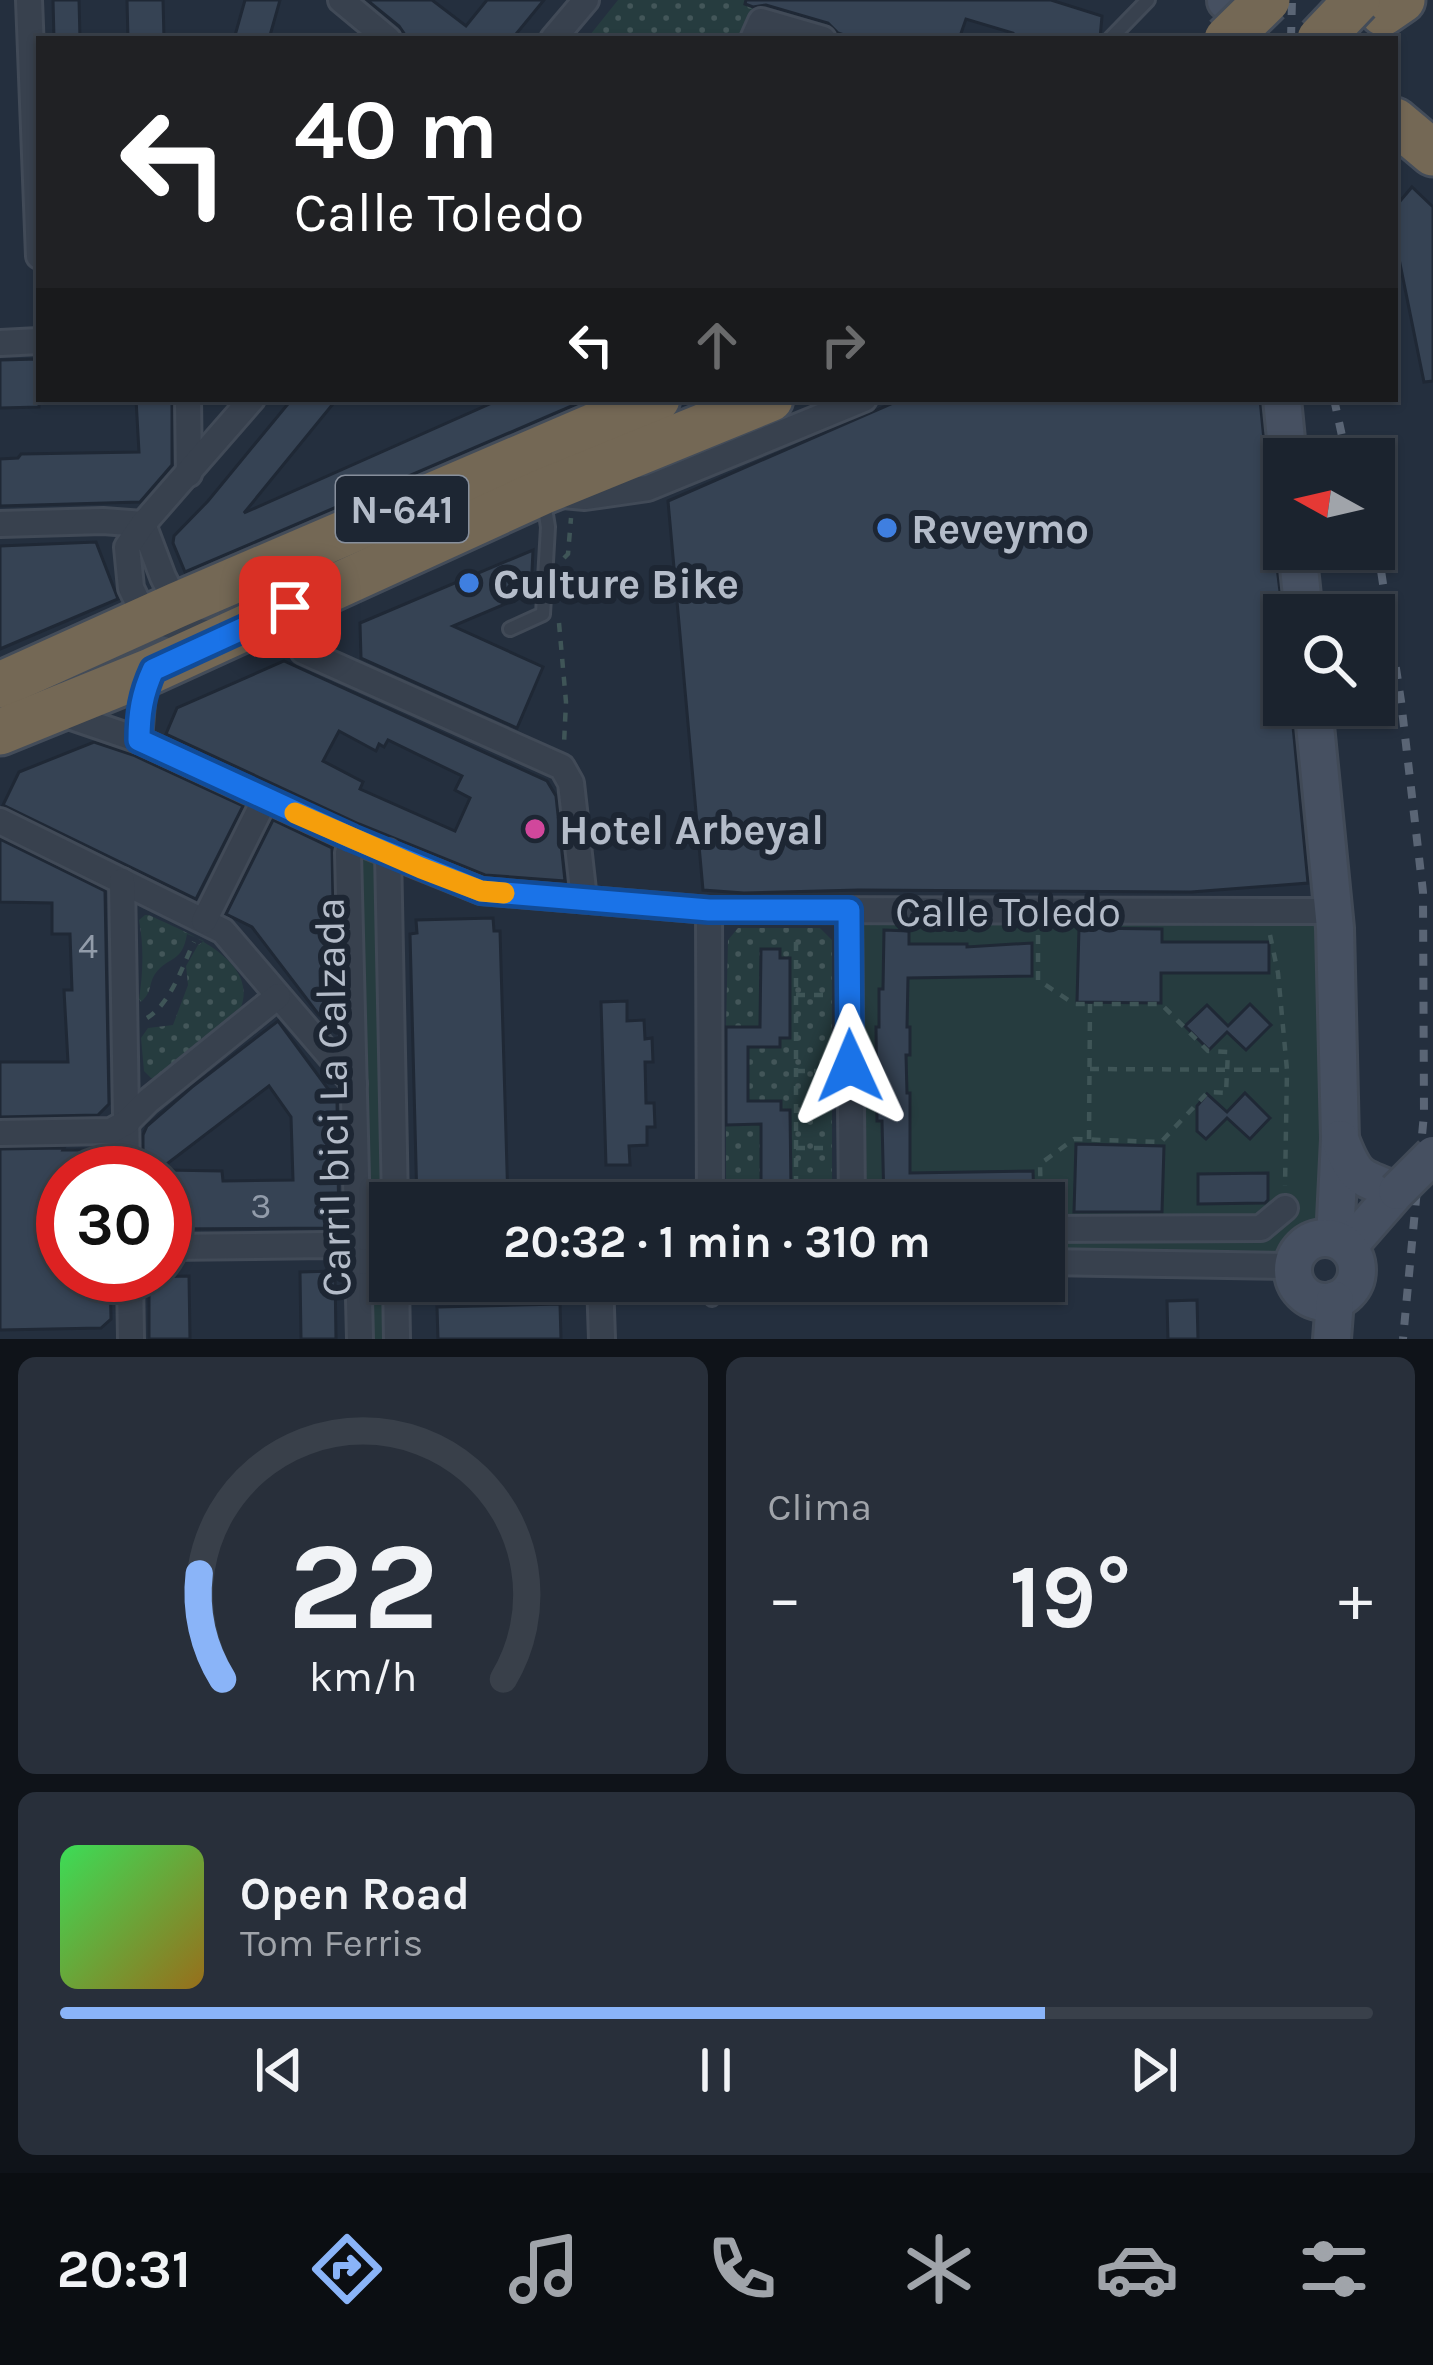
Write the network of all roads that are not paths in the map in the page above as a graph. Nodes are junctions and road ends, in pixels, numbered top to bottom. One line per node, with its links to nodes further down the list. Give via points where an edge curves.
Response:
1 (29, 0): 17 (street)
2 (341, 0): 8 (street)
3 (586, 0): 9 (street)
4 (1148, 0): 12 (lane)
5 (1268, 0): 13 (highway, bridge)
6 (1340, 0): 7 (highway)
7 (1368, 18): 14 (highway, bridge)
8 (384, 36)
9 (556, 36)
10 (754, 36): 11 (street, via 761,21)
11 (814, 36)
12 (1113, 36)
13 (1230, 36)
14 (1327, 36)
15 (1398, 124): 16 (highway)
16 (1433, 153)
17 (36, 179)
18 (36, 341): 19 (street)
19 (0, 343)
20 (188, 402): 27 (street)
21 (249, 402): 27 (street)
22 (650, 402): 32 (highway, N-641)
23 (764, 402): 28 (highway, N-641)
24 (857, 402): 28 (street, via 648,488)
25 (1282, 402): 26 (main road)
26 (1286, 438)
27 (189, 474): 30 (street)
28 (557, 503): 31 (highway, N-641); 33 (lane, via 543,614)
29 (0, 524): 30 (street)
30 (143, 524): 32 (street, via 163,578)
31 (290, 607): 34 (highway, N-641); 47 (street, via 303,651 562,767 572,782)
32 (161, 612): 34 (street, via 185,630); 36 (highway, N-641)
33 (510, 629)
34 (230, 634): 35 (highway, N-641)
35 (153, 670): 38 (highway, N-641); 41 (street)
36 (0, 685)
37 (0, 696): 38 (street, Calle Toledo)
38 (52, 711): 40 (highway, N-641); 41 (street, Calle Toledo)
39 (1315, 726): 50 (main road)
40 (0, 732)
41 (139, 740): 42 (street, Calle Toledo)
42 (265, 799): 44 (street, Calle Toledo); 51 (street)
43 (0, 821): 46 (street)
44 (352, 838): 45 (street, Calle Toledo); 53 (street)
45 (388, 852): 47 (street, Calle Toledo, via 481,891); 59 (street)
46 (122, 881): 51 (street); 54 (street)
47 (584, 899): 48 (street, Calle Toledo)
48 (709, 910): 49 (street, Calle Toledo); 60 (street)
49 (849, 910): 50 (street, Calle Toledo); 61 (street)
50 (1334, 911): 56 (main road)
51 (204, 921): 52 (street, via 224,932)
52 (278, 996): 53 (street); 54 (street)
53 (353, 1084): 67 (street)
54 (127, 1122): 55 (street, via 111,1131); 57 (street)
55 (0, 1133)
56 (1340, 1139): 62 (main road, via 1352,1168); 65 (main road)
57 (127, 1146)
58 (1433, 1155): 62 (main road, bridge)
59 (394, 1182)
60 (710, 1182)
61 (852, 1182)
62 (1397, 1191): 65 (main road)
63 (1285, 1208): 64 (street, via 1261,1228)
64 (1065, 1229)
65 (1342, 1243): 70 (main road, via 1310,1241); 71 (main road, via 1356,1261 1356,1277)
66 (192, 1247): 67 (street, via 328,1245)
67 (358, 1262): 68 (street); 76 (street)
68 (369, 1262)
69 (1065, 1262): 70 (street)
70 (1293, 1266): 71 (main road, via 1304,1295)
71 (1335, 1300): 79 (main road)
72 (130, 1302): 75 (street)
73 (396, 1302): 77 (street)
74 (601, 1302): 78 (street)
75 (131, 1339)
76 (360, 1339)
77 (397, 1339)
78 (602, 1339)
79 (1332, 1339)

